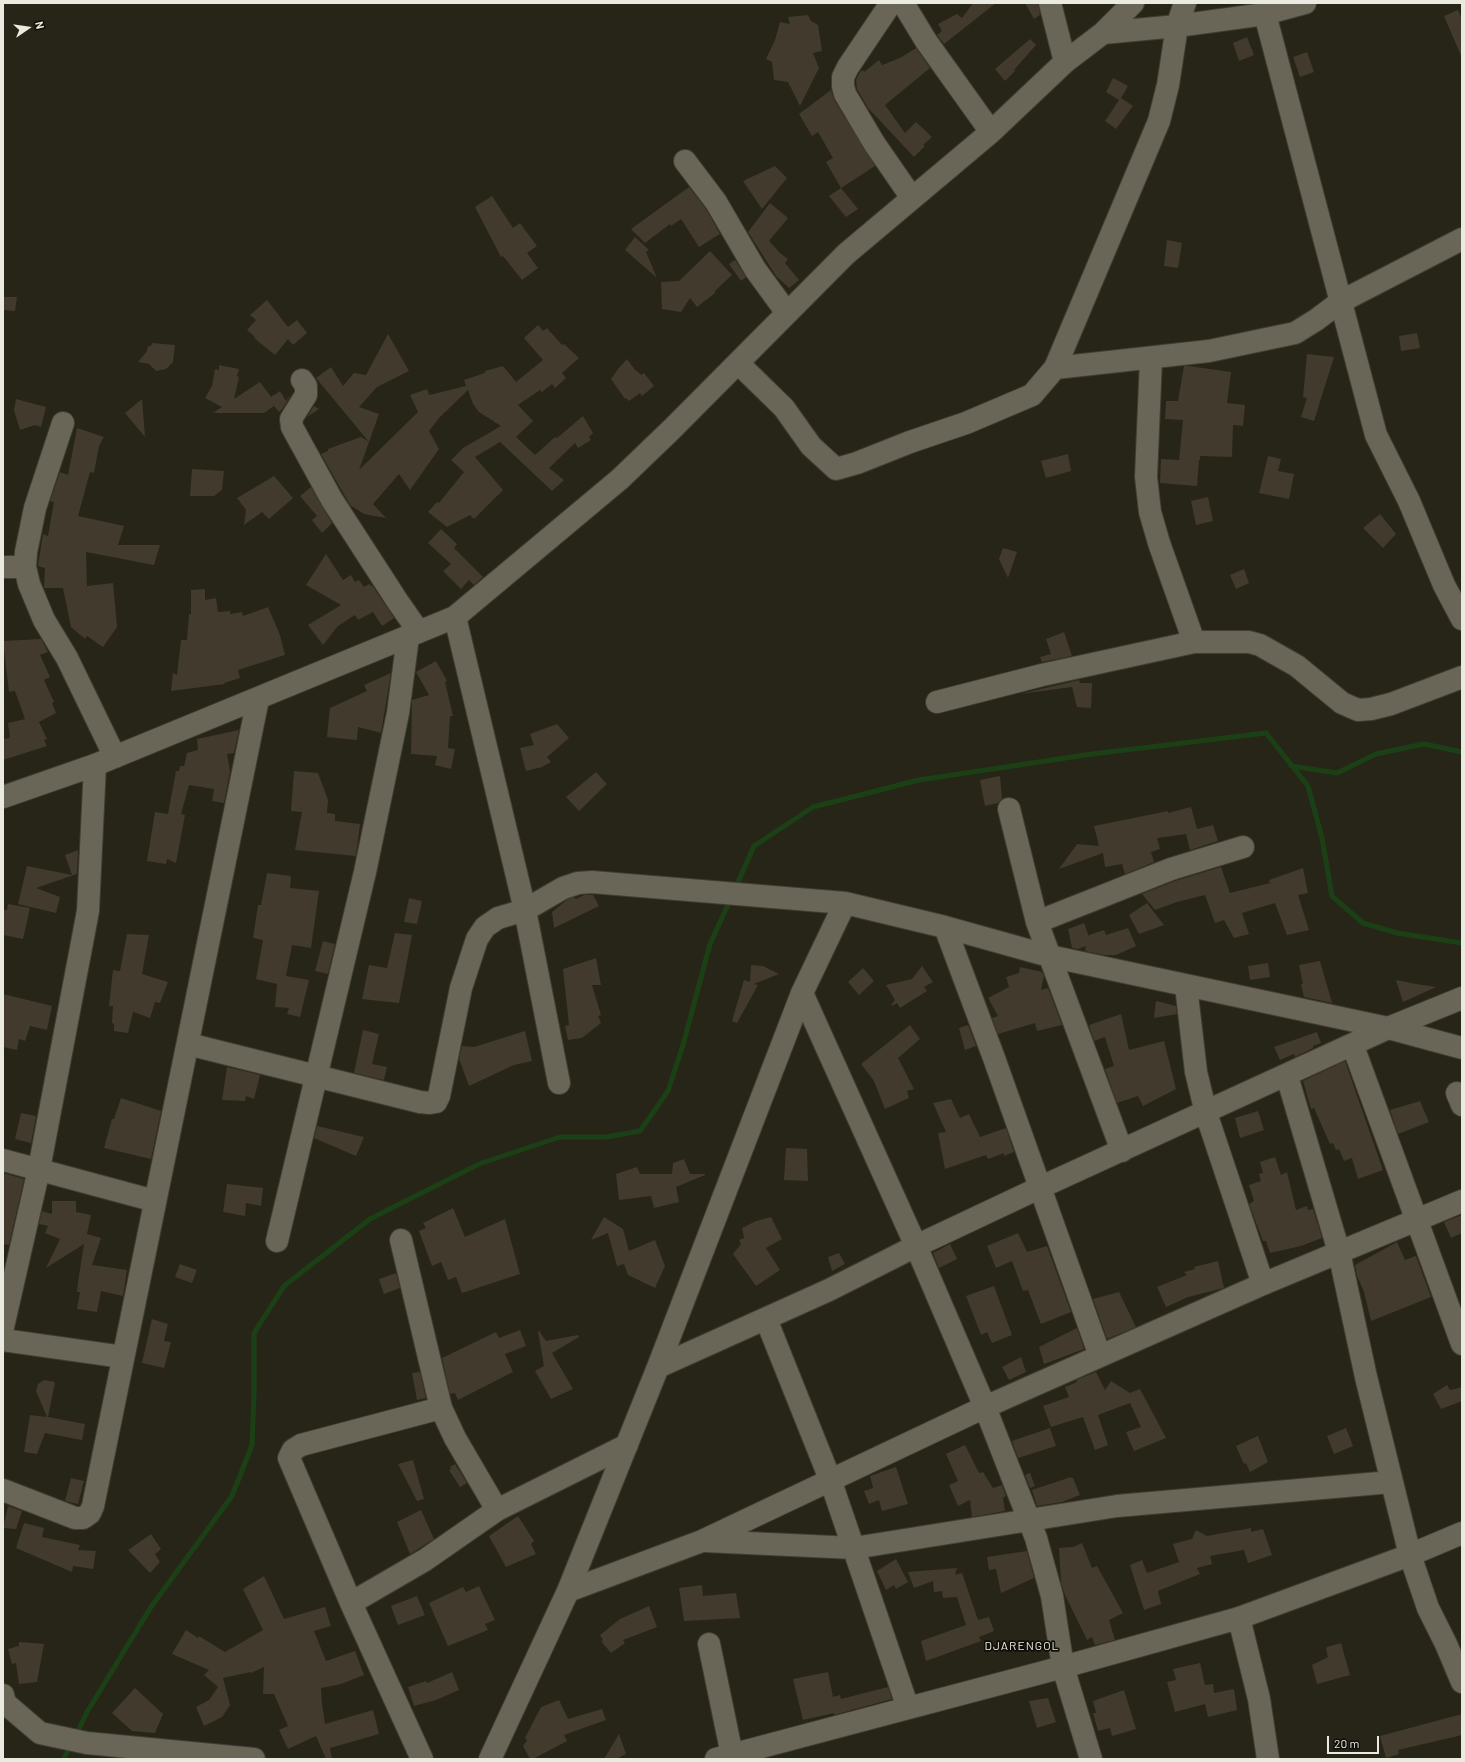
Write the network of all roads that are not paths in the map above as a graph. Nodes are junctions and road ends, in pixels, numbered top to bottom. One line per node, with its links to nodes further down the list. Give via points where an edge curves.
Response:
1 (891, 3): 13 (street, via 848,67 843,76 843,86 845,94 874,142)
2 (903, 3): 11 (street, via 926,41)
3 (1050, 3): 10 (street)
4 (1133, 3): 9 (street)
5 (1186, 3): 8 (street)
6 (1305, 3): 7 (street)
7 (1265, 14): 8 (street); 15 (street)
8 (1176, 26): 9 (street); 19 (street, via 1168,85 1159,121)
9 (1103, 33): 10 (street)
10 (1065, 62): 11 (street)
11 (991, 132): 13 (street)
12 (685, 160): 16 (street, via 716,202 755,269)
13 (912, 198): 16 (street, via 846,254)
14 (1462, 239): 15 (street)
15 (1340, 302): 17 (street, via 1295,332 1209,351); 25 (street, via 1376,435)
16 (787, 313): 18 (street)
17 (1151, 359): 19 (street); 27 (street, via 1146,477 1150,512)
18 (738, 363): 19 (street, via 784,408 812,446 836,469 966,423 1032,395); 24 (street, via 620,479)
19 (1055, 368)
20 (302, 380): 26 (street, via 306,386 306,395 291,419 292,427 332,500 389,589)
21 (63, 423): 23 (street, via 35,508)
22 (3, 567): 23 (street)
23 (25, 567): 31 (street, via 44,620 66,658)
24 (454, 617): 26 (street); 36 (street)
25 (1462, 619)
26 (414, 634): 29 (street); 47 (street, via 368,857)
27 (1194, 642): 28 (street, via 1260,644 1297,666 1342,704 1358,710 1390,704); 30 (street, via 1042,675)
28 (1462, 677)
29 (258, 699): 31 (street); 44 (street)
30 (937, 702)
31 (105, 761): 32 (street); 53 (street, via 88,911)
32 (3, 797)
33 (1009, 810): 37 (street)
34 (1243, 847): 37 (street, via 1171,869)
35 (845, 903): 36 (street, via 592,882 563,888); 38 (street); 41 (street)
36 (524, 910): 47 (street, via 498,918 485,927 476,939 461,988 436,1102 420,1102); 49 (street)
37 (1037, 922): 39 (street)
38 (945, 927): 39 (street); 54 (street)
39 (1049, 956): 40 (street); 51 (street)
40 (1186, 986): 43 (street); 50 (street, via 1196,1072)
41 (802, 993): 60 (street); 69 (street)
42 (1462, 998): 43 (street)
43 (1388, 1028): 45 (street); 46 (street)
44 (188, 1044): 47 (street); 55 (street)
45 (1353, 1046): 48 (street); 57 (street)
46 (1462, 1048)
47 (316, 1075): 59 (street)
48 (1286, 1076): 50 (street); 61 (street)
49 (559, 1083)
50 (1206, 1113): 51 (street); 62 (street)
51 (1122, 1151): 54 (street)
52 (3, 1160): 53 (street)
53 (39, 1169): 55 (street); 64 (street)
54 (1040, 1188): 60 (street); 67 (street)
55 (155, 1201): 68 (street)
56 (1462, 1201): 57 (street)
57 (1416, 1220): 61 (street); 66 (street)
58 (401, 1240): 71 (street)
59 (277, 1241)
60 (916, 1246): 63 (street); 70 (street)
61 (1339, 1252): 62 (street); 74 (street)
62 (1263, 1284): 67 (street)
63 (766, 1319): 69 (street); 73 (street)
64 (3, 1327)
65 (3, 1340): 68 (street)
66 (1462, 1344)
67 (1100, 1356): 70 (street)
68 (123, 1357): 75 (street, via 90,1513 83,1518 75,1518)
69 (658, 1367): 72 (street)
70 (985, 1407): 73 (street); 77 (street)
71 (441, 1408): 76 (street, via 455,1438); 83 (street, via 301,1445 293,1450 289,1458)
72 (627, 1445): 76 (street); 82 (street)
73 (830, 1479): 79 (street); 80 (street)
74 (1391, 1482): 77 (street, via 1117,1506); 81 (street)
75 (3, 1490)
76 (497, 1510): 83 (street, via 425,1560)
77 (1029, 1519): 80 (street); 86 (street, via 1052,1596)
78 (1462, 1533): 81 (street)
79 (702, 1541): 80 (street); 82 (street)
80 (854, 1548): 89 (street)
81 (1410, 1555): 84 (street); 87 (street, via 1428,1608)
82 (568, 1591): 93 (street)
83 (351, 1603): 92 (street)
84 (1239, 1618): 86 (street); 95 (street, via 1259,1699)
85 (709, 1644): 90 (street)
86 (1063, 1667): 89 (street); 94 (street)
87 (1462, 1682)
88 (4, 1701): 91 (street, via 40,1733 87,1743)
89 (908, 1708): 90 (street)
90 (724, 1757)
91 (254, 1759)
92 (422, 1759)
93 (490, 1759)
94 (1091, 1759)
95 (1268, 1759)

